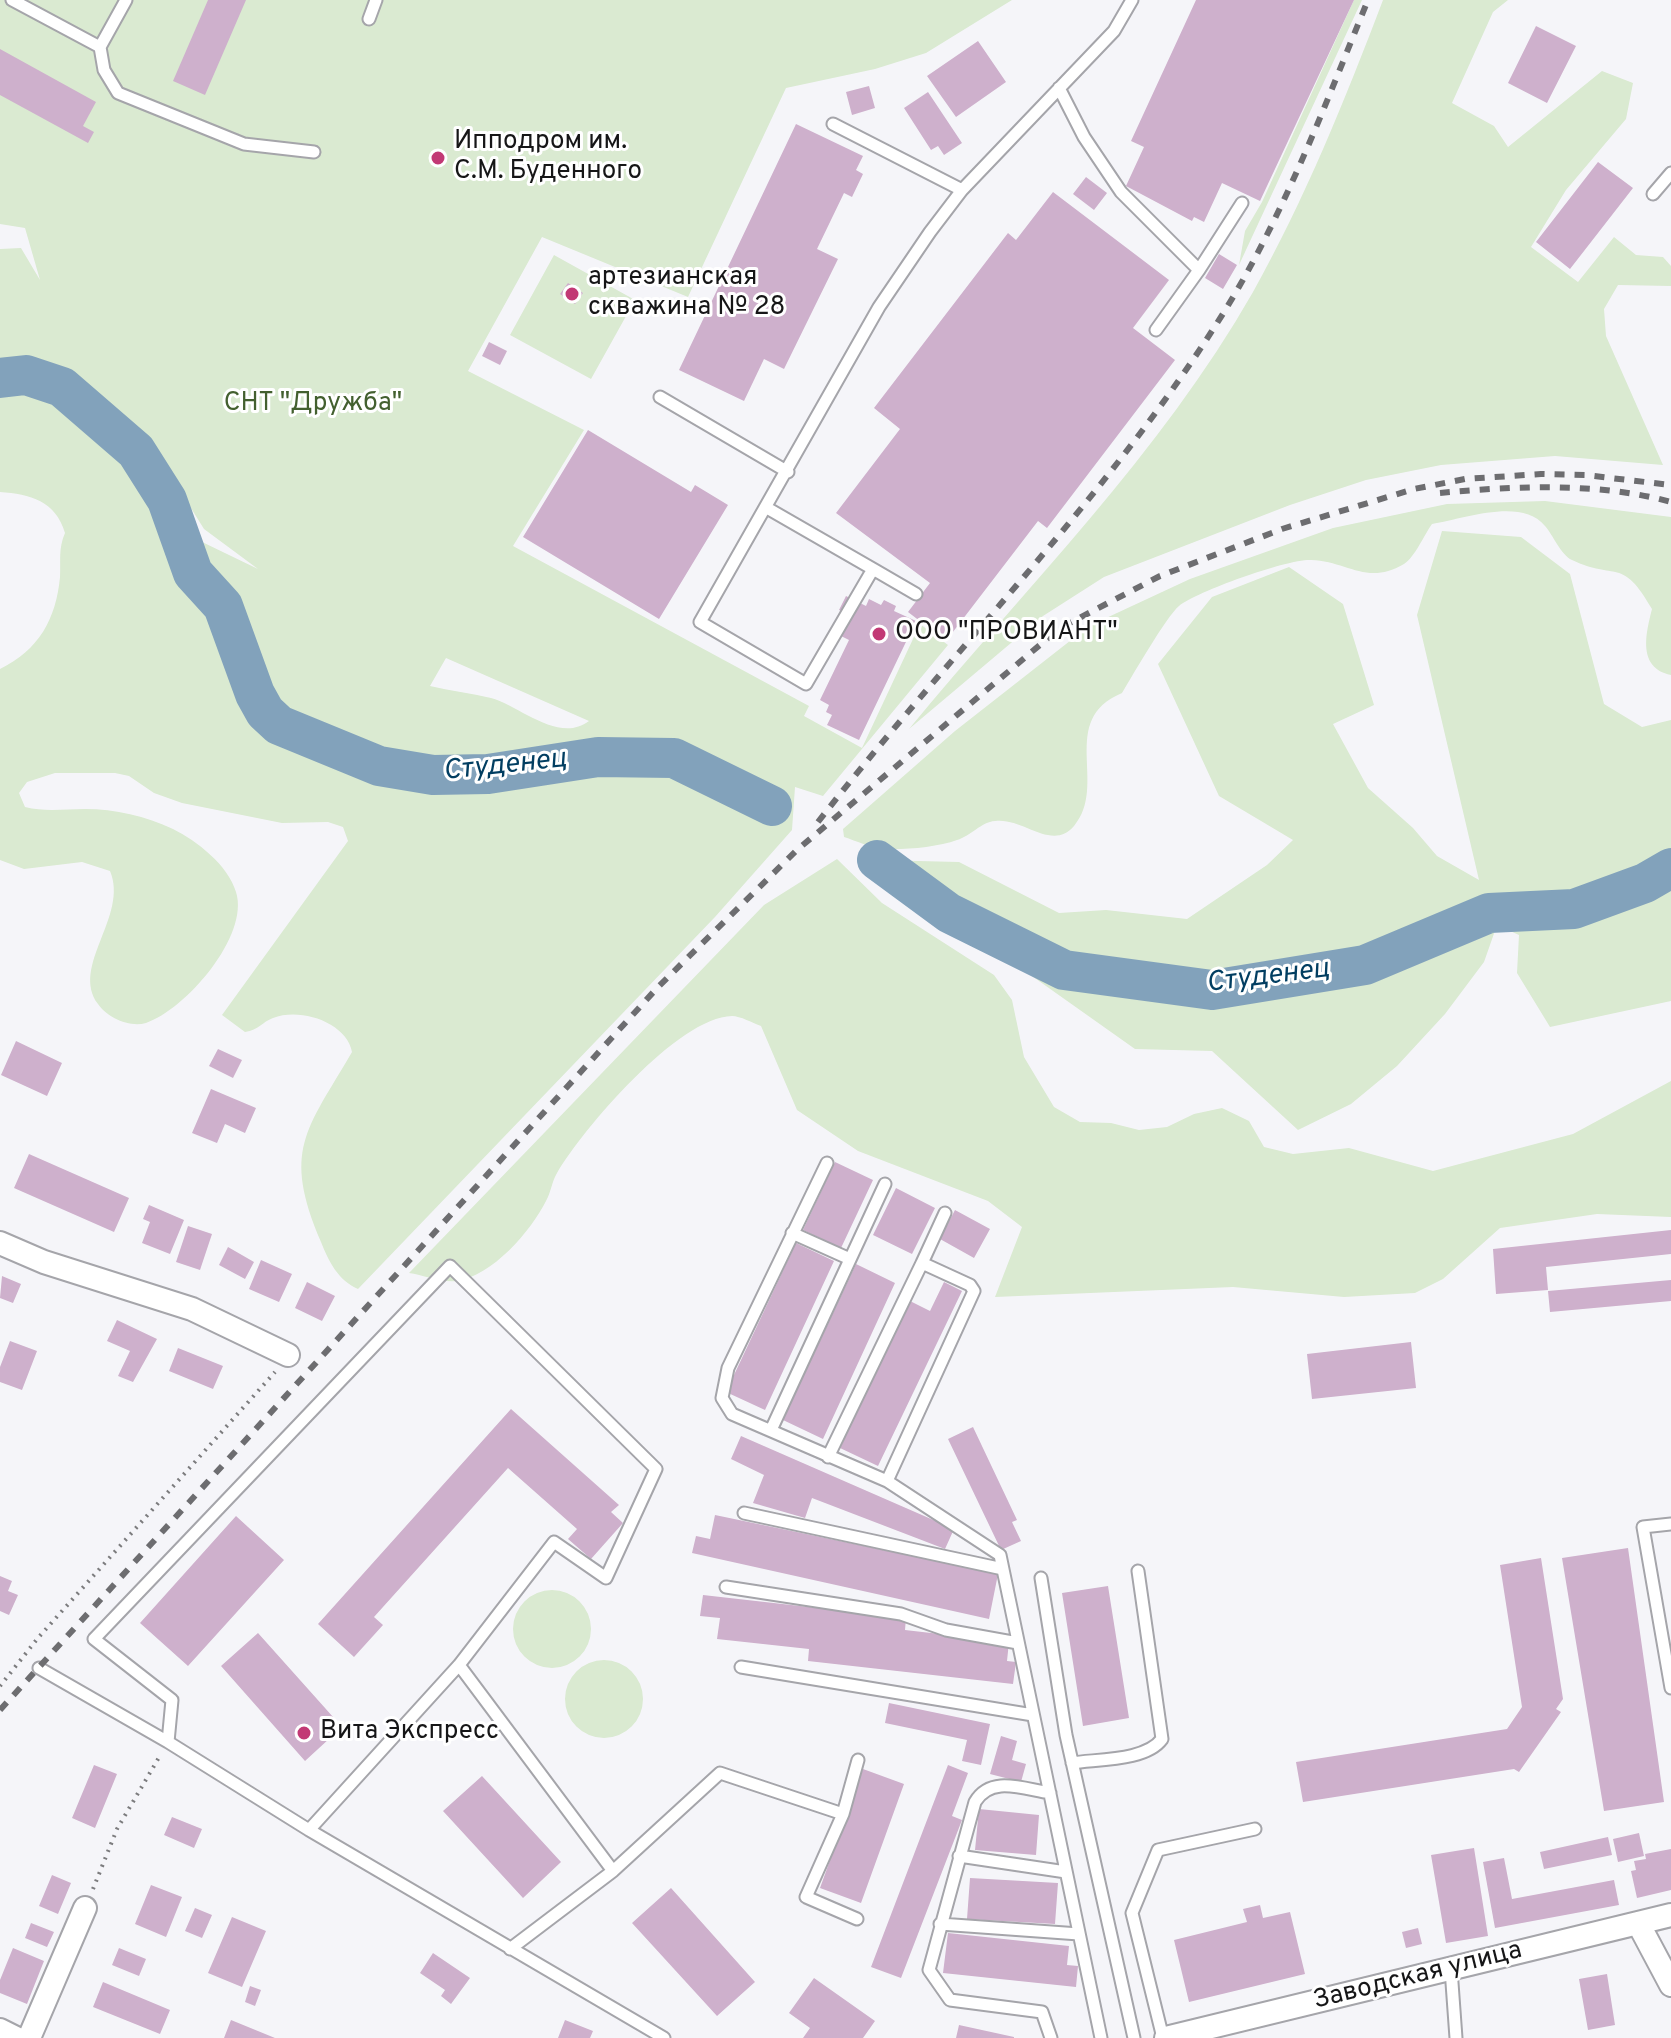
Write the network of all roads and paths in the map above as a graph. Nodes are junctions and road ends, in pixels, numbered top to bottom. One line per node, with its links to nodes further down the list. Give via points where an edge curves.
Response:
1 (12, 0): 6 (lane)
2 (126, 0): 6 (lane)
3 (376, 0): 5 (lane)
4 (1132, 0): 7 (lane, via 1114,31)
5 (369, 19)
6 (100, 47): 9 (lane, via 104,70 118,93 244,144)
7 (1059, 88): 11 (lane); 14 (lane, via 1121,192)
8 (833, 124): 11 (lane)
9 (314, 152)
10 (1671, 173): 12 (lane)
11 (962, 190): 17 (lane, via 879,307)
12 (1653, 194)
13 (1242, 203): 14 (lane)
14 (1199, 270): 15 (lane)
15 (1156, 330)
16 (660, 397): 17 (lane)
17 (788, 472): 18 (lane)
18 (767, 508): 19 (lane); 19 (lane, via 700,622 806,684)
19 (873, 569): 20 (lane)
20 (916, 594)
21 (827, 1163): 24 (lane)
22 (885, 1184): 26 (lane)
23 (945, 1213): 27 (lane)
24 (792, 1233): 26 (lane); 29 (lane, via 723,1381 722,1398 732,1414)
25 (0, 1243): 28 (street, via 192,1309)
26 (850, 1259): 29 (lane)
27 (922, 1263): 30 (lane); 31 (lane, via 974,1291)
28 (288, 1355): 42 (path)
29 (771, 1430): 30 (lane)
30 (828, 1457): 31 (lane)
31 (887, 1481): 34 (lane, via 1000,1555)
32 (744, 1513): 34 (lane)
33 (1671, 1524): 43 (lane, via 1643,1527)
34 (1003, 1569): 38 (lane)
35 (1138, 1571): 47 (lane, via 1162,1739 1143,1752)
36 (1041, 1578): 47 (lane)
37 (726, 1587): 38 (lane, via 901,1614 946,1630)
38 (1018, 1643): 44 (lane)
39 (459, 1665): 45 (lane, via 554,1542 606,1578 656,1469 450,1266 94,1639 172,1700); 51 (lane); 53 (lane)
40 (741, 1667): 44 (lane)
41 (39, 1668): 45 (lane)
42 (0, 1686)
43 (1671, 1688)
44 (1033, 1715): 48 (lane)
45 (168, 1742): 51 (lane); 55 (path, via 117,1829)
46 (858, 1760): 49 (lane)
47 (1072, 1763): 70 (lane)
48 (1050, 1793): 52 (lane, via 993,1784 982,1790); 54 (lane)
49 (843, 1814): 53 (lane, via 720,1773); 57 (lane, via 806,1897)
50 (1255, 1829): 71 (lane, via 1158,1850 1132,1913)
51 (309, 1830): 61 (lane)
52 (959, 1856): 54 (lane); 59 (lane)
53 (613, 1871): 61 (lane)
54 (1066, 1872): 60 (lane)
55 (85, 1908): 66 (street)
56 (1671, 1915): 58 (street, Заводская улица)
57 (857, 1919)
58 (1638, 1923): 62 (street, Заводская улица); 63 (street)
59 (940, 1924): 60 (lane); 68 (lane, via 929,1970 950,2000 1042,2012)
60 (1079, 1934): 69 (lane)
61 (510, 1949): 67 (lane)
62 (1451, 1969): 71 (street, Заводская улица); 72 (lane)
63 (1671, 1985)
64 (0, 2030): 65 (street)
65 (16, 2038)
66 (29, 2038)
67 (664, 2038)
68 (1051, 2038)
69 (1101, 2038)
70 (1134, 2038)
71 (1164, 2038)
72 (1456, 2038)

